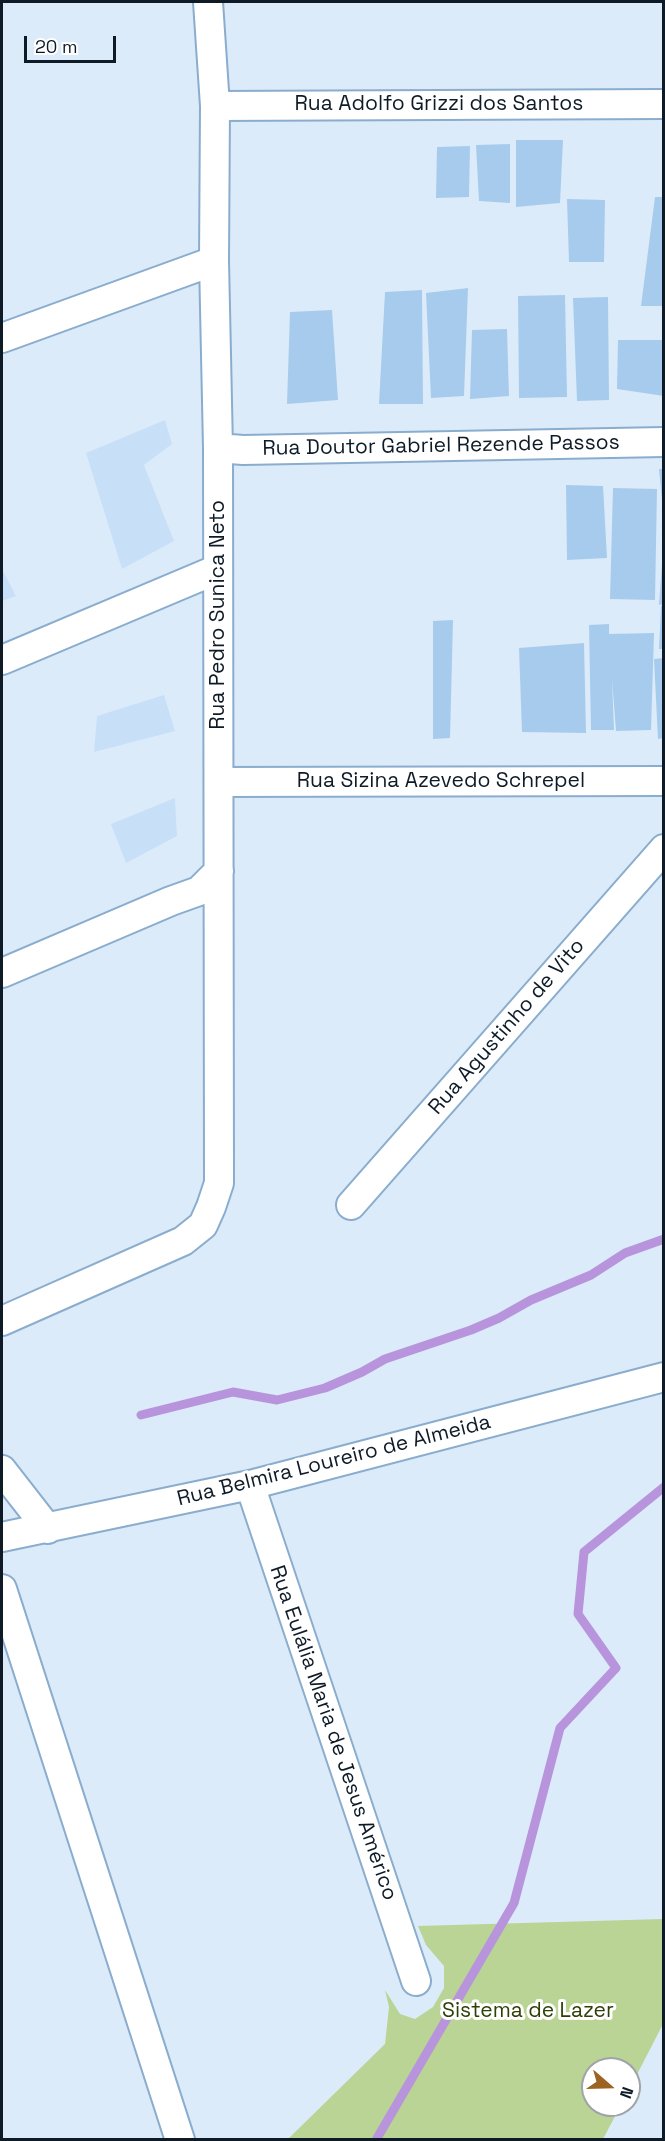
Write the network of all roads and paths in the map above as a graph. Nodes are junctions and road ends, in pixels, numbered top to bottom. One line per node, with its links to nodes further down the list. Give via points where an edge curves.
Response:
1 (208, 2): 3 (street, Rua Pedro Sunica Neto)
2 (663, 104): 3 (street, Rua Adolfo Grizzi dos Santos)
3 (215, 106): 4 (street, Rua Pedro Sunica Neto)
4 (214, 261): 5 (street); 7 (street, Rua Pedro Sunica Neto)
5 (2, 338)
6 (663, 442): 7 (street, Rua Doutor Gabriel Rezende Passos)
7 (218, 448): 8 (street, Rua Pedro Sunica Neto)
8 (218, 569): 9 (street); 10 (street, Rua Pedro Sunica Neto)
9 (2, 660)
10 (219, 782): 11 (street, Rua Sizina Azevedo Schrepel); 13 (street, Rua Pedro Sunica Neto)
11 (662, 782)
12 (663, 849): 15 (street, Rua Agustinho de Vito)
13 (219, 872): 14 (street, via 199,891); 16 (street, Rua Pedro Sunica Neto, via 219,1183 212,1207 203,1225 183,1241)
14 (2, 973)
15 (351, 1204)
16 (2, 1321)
17 (663, 1377): 19 (street, Rua Belmira Loureiro de Almeida)
18 (2, 1470): 20 (street)
19 (250, 1485): 20 (street, Rua Belmira Loureiro de Almeida); 23 (street, Rua Eulália Maria de Jesus Américo)
20 (48, 1529): 21 (street, Rua Belmira Loureiro de Almeida)
21 (2, 1537)
22 (2, 1589): 24 (street)
23 (416, 1981)
24 (180, 2139)

